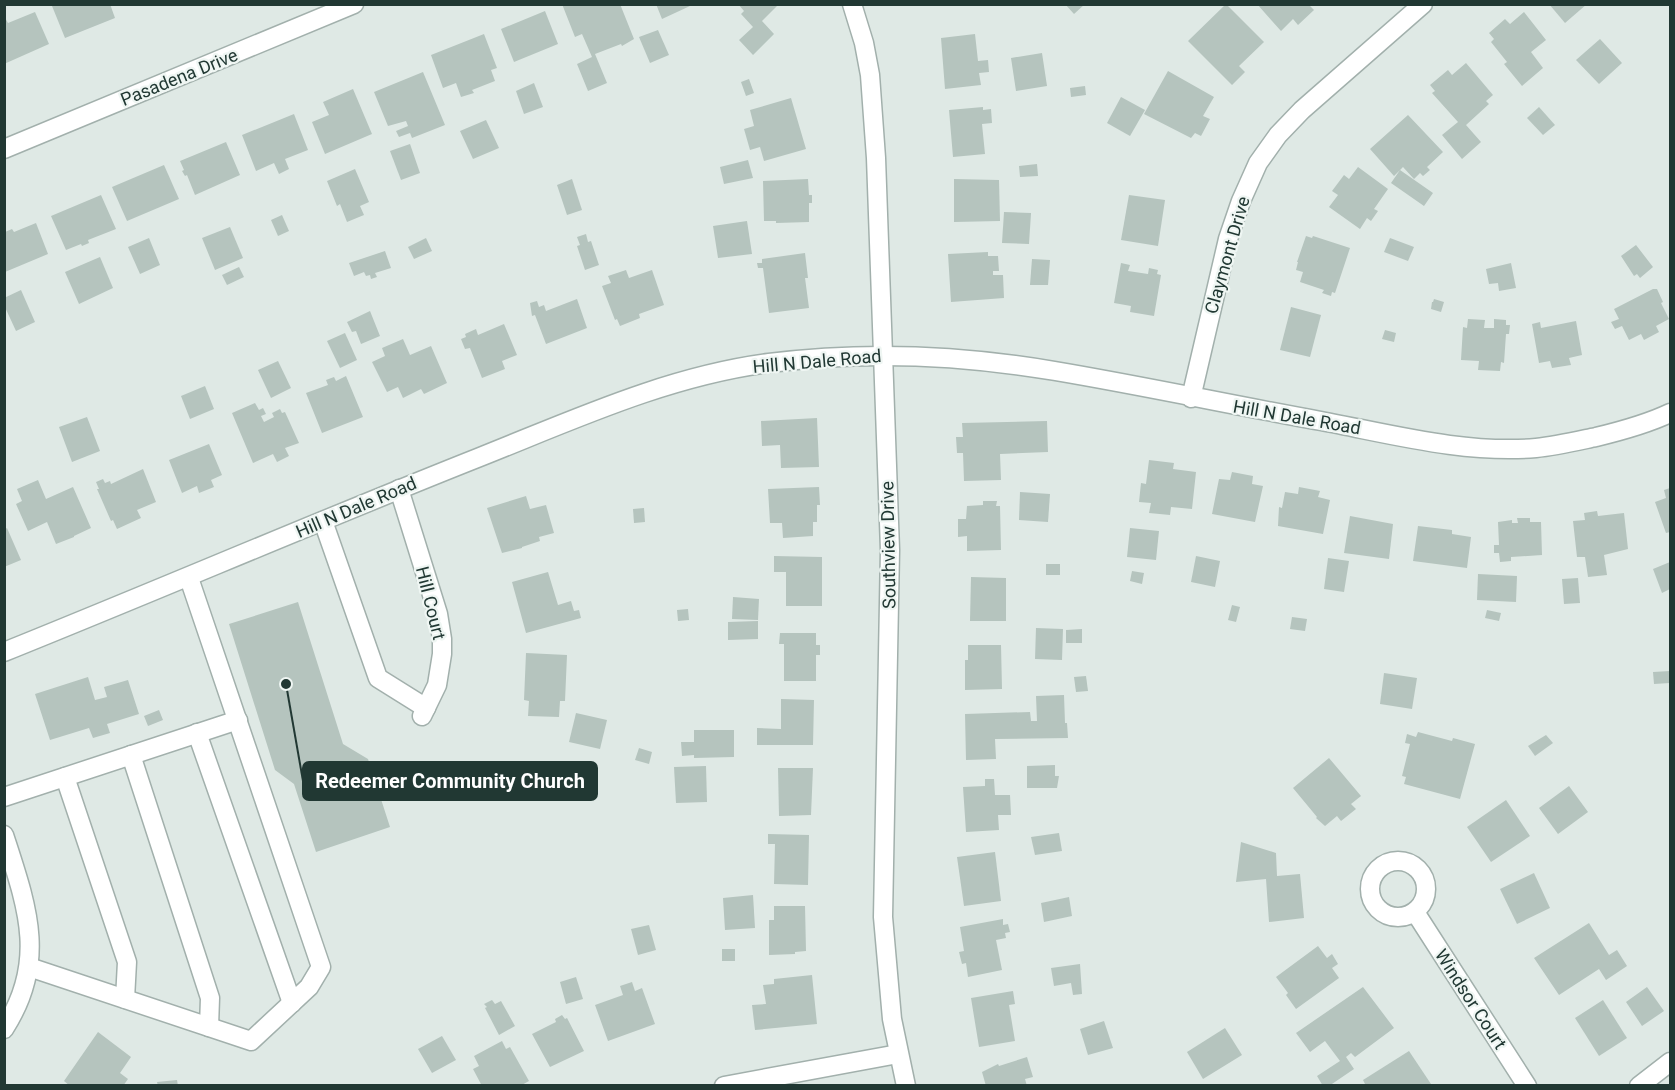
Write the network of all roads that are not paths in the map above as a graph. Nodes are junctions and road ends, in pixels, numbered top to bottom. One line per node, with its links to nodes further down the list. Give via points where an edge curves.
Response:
1 (354, 4): 4 (street, Pasadena Drive)
2 (852, 4): 5 (street, Southview Drive, via 870,75)
3 (1423, 4): 6 (street, Claymont Drive, via 1302,110 1258,163 1228,239)
4 (4, 148)
5 (884, 355): 6 (street, Hill N Dale Road, via 985,361); 8 (street, Hill N Dale Road, via 769,363 693,379 606,406); 24 (street, Southview Drive, via 890,562 883,917 885,964)
6 (1191, 398): 7 (street, Hill N Dale Road, via 1421,439 1499,448 1536,448 1571,442 1613,433)
7 (1671, 412)
8 (399, 489): 9 (street, Hill N Dale Road); 9 (street, Hill Court, via 438,614 442,639 436,685 424,712 378,678)
9 (323, 521): 10 (street, Hill N Dale Road)
10 (189, 578): 11 (street, Hill N Dale Road); 12 (street)
11 (4, 652)
12 (238, 720): 13 (street); 21 (street, via 321,967 309,987)
13 (197, 733): 14 (street); 21 (street)
14 (131, 755): 15 (street); 22 (street, via 210,998)
15 (65, 777): 16 (street); 20 (street, via 127,962)
16 (4, 797)
17 (4, 835): 19 (street, via 23,892 31,938)
18 (1415, 912): 28 (street, Windsor Court)
19 (29, 967): 20 (street); 23 (street, via 20,1003)
20 (125, 999): 22 (street)
21 (292, 1003): 22 (street, via 251,1041)
22 (209, 1027)
23 (4, 1029)
24 (898, 1054): 26 (street); 27 (street, Southview Drive)
25 (1671, 1062): 29 (street)
26 (724, 1086)
27 (906, 1086)
28 (1527, 1086)
29 (1639, 1086)

